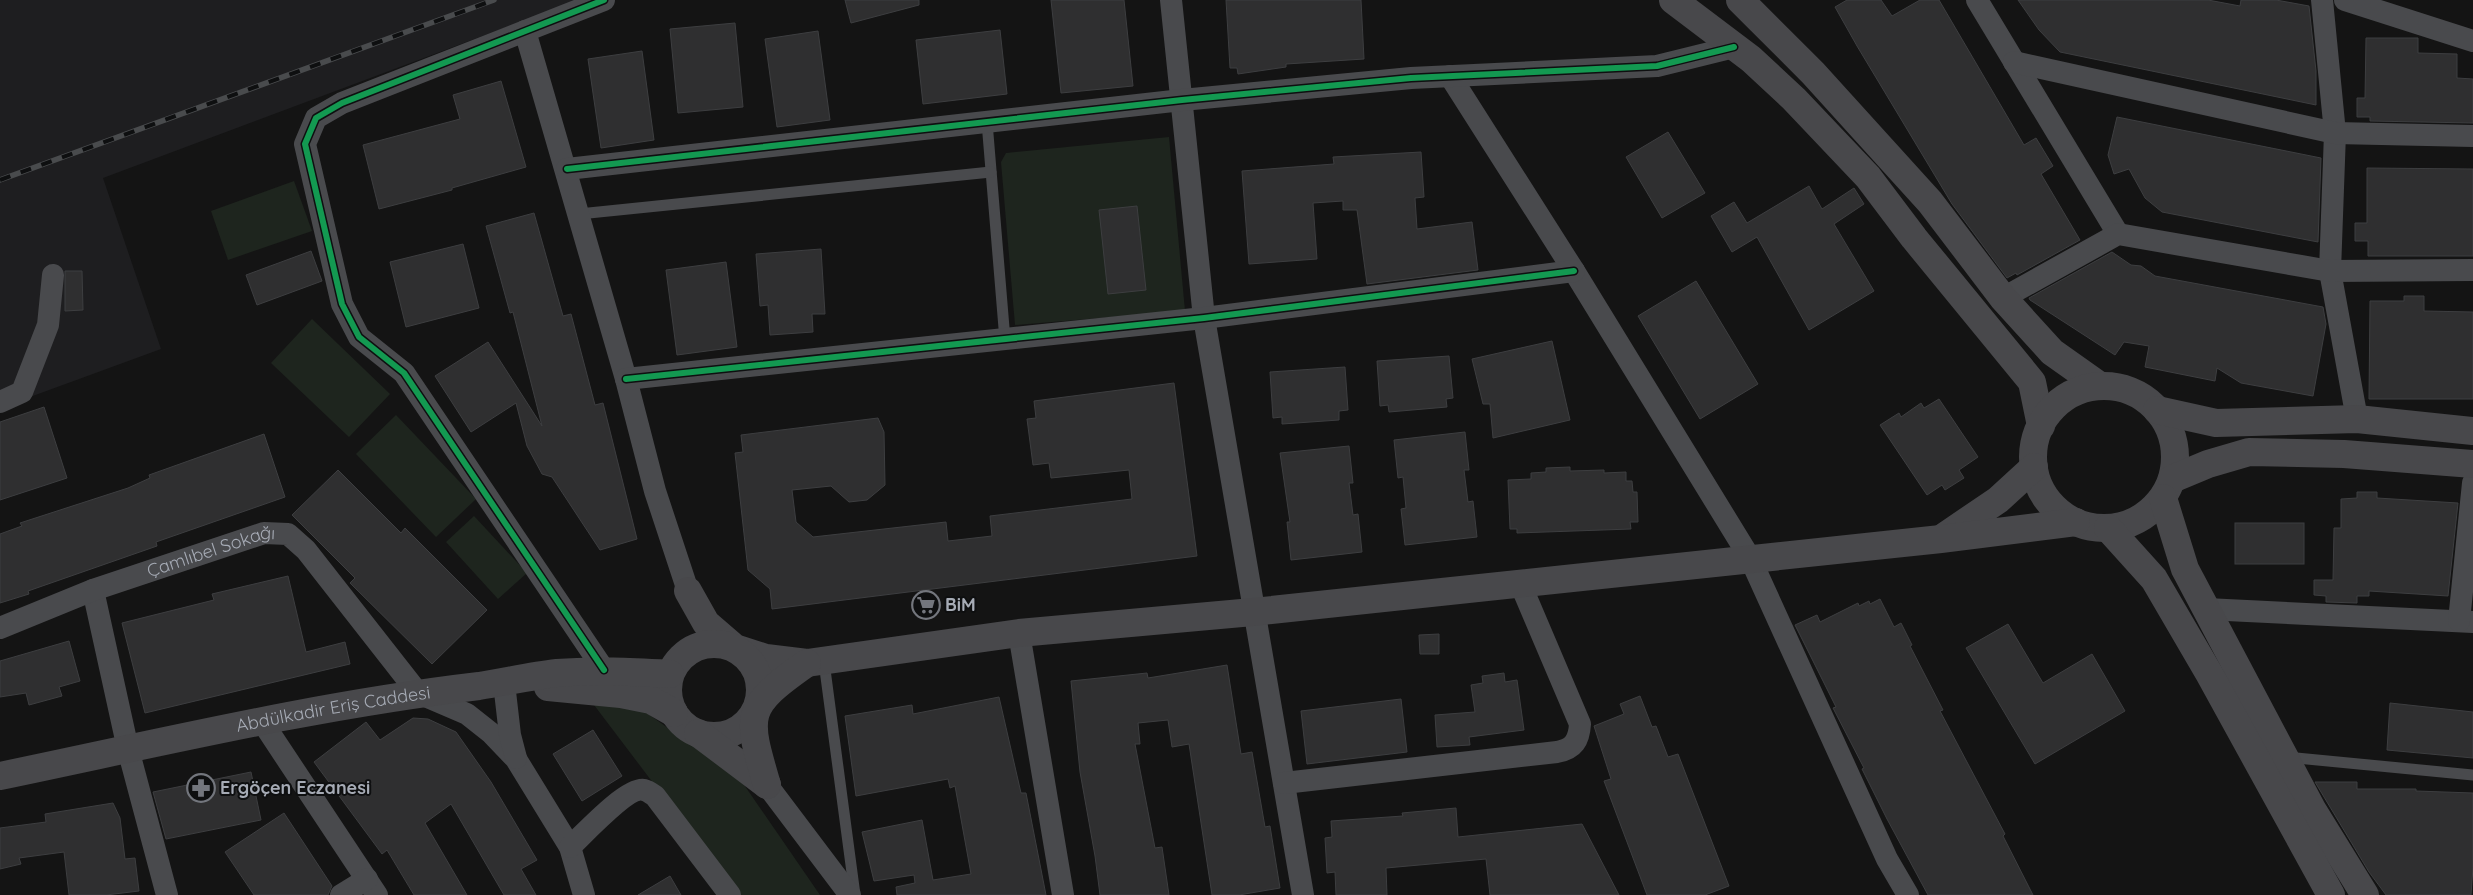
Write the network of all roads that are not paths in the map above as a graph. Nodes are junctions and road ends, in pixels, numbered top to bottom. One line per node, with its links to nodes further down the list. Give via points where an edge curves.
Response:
1 (604, 0): 9 (street)
2 (1171, 0): 14 (street)
3 (1673, 0): 11 (main road)
4 (1977, 0): 12 (street)
5 (2322, 0): 16 (street)
6 (2345, 0): 8 (street)
7 (1742, 1): 26 (main road, via 1813,73 1930,202)
8 (2404, 10): 10 (street)
9 (525, 31): 18 (street); 55 (street, via 342,102 316,118 305,144 342,304 359,336 404,373)
10 (2473, 41)
11 (1734, 46): 13 (street, via 1657,66); 34 (main road, via 1794,99 1868,177 2032,382)
12 (2014, 62): 16 (street); 21 (street)
13 (1450, 76): 14 (street); 23 (street)
14 (1182, 100): 15 (street); 27 (street)
15 (987, 122): 18 (street); 19 (lane)
16 (2335, 133): 17 (street); 24 (street)
17 (2473, 136)
18 (567, 169): 20 (street)
19 (991, 172): 20 (lane); 28 (lane)
20 (579, 214): 29 (street)
21 (2118, 234): 24 (street); 26 (street)
22 (2473, 270): 24 (street)
23 (1574, 271): 27 (street); 43 (street)
24 (2330, 271): 33 (street)
25 (53, 275): 31 (street, via 48,325 22,392)
26 (2003, 298): 30 (main road, via 2052,352)
27 (1204, 318): 28 (street); 48 (street)
28 (1005, 340): 29 (street)
29 (626, 379): 46 (street, via 655,491)
30 (2100, 386): 32 (main road, via 2132,392); 34 (main road, via 2070,395 2053,408)
31 (0, 402)
32 (2157, 410): 33 (main road, via 2216,423); 39 (main road, via 2173,437 2176,458)
33 (2357, 419): 35 (main road)
34 (2041, 426): 37 (main road, via 2034,446)
35 (2473, 431)
36 (2473, 464): 39 (main road, via 2344,454 2248,452 2208,464)
37 (2034, 467): 40 (main road, via 2048,500); 42 (main road, via 1998,500)
38 (2473, 483): 49 (street)
39 (2167, 488): 41 (main road, via 2148,513 2129,524); 47 (main road, via 2185,569)
40 (2076, 522): 41 (main road); 42 (main road)
41 (2108, 528): 80 (main road, via 2154,579)
42 (1941, 539): 43 (main road)
43 (1750, 558): 44 (main road); 79 (street, via 1887,860)
44 (1520, 583): 48 (main road); 67 (street, via 1580,724 1575,745 1557,752)
45 (93, 590): 50 (street, Çamlıbel Sokağı); 57 (street, Çamlıbel Sokağı, via 264,533 288,534 306,550); 62 (street)
46 (688, 591): 52 (main road, via 706,623); 54 (main road, via 692,622 690,640)
47 (2206, 609): 49 (street); 63 (main road)
48 (1253, 612): 51 (main road); 67 (street)
49 (2466, 622)
50 (0, 628)
51 (1019, 634): 53 (main road); 77 (street)
52 (735, 648): 53 (main road, via 766,658); 54 (main road, via 704,644 690,650); 59 (main road, via 748,657 761,685)
53 (815, 662): 59 (main road, via 767,693); 76 (lane)
54 (674, 667): 55 (main road, Abdülkadir Eriş Caddesi); 58 (main road, via 668,700)
55 (604, 670): 56 (main road, Abdülkadir Eriş Caddesi)
56 (504, 682): 57 (main road, Abdülkadir Eriş Caddesi); 58 (main road, via 620,694 651,700); 64 (street)
57 (418, 693): 60 (main road, Abdülkadir Eriş Caddesi); 64 (street, via 467,714)
58 (674, 713): 61 (main road, via 684,726)
59 (753, 715): 61 (main road, via 729,734 713,736); 68 (main road, via 753,740)
60 (261, 720): 62 (main road, Abdülkadir Eriş Caddesi); 70 (street)
61 (698, 733): 68 (main road)
62 (128, 749): 66 (main road, Abdülkadir Eriş Caddesi); 71 (street)
63 (2284, 756): 65 (lane); 81 (main road)
64 (516, 759): 69 (street)
65 (2473, 775)
66 (0, 776)
67 (1284, 783): 78 (street)
68 (767, 785): 75 (street)
69 (570, 847): 73 (street); 74 (street, via 618,802 634,791 644,790 655,796)
70 (372, 887): 72 (street)
71 (167, 895)
72 (341, 895)
73 (584, 895)
74 (730, 895)
75 (850, 895)
76 (855, 895)
77 (1063, 895)
78 (1303, 895)
79 (1908, 895)
80 (2331, 895)
81 (2365, 895)

